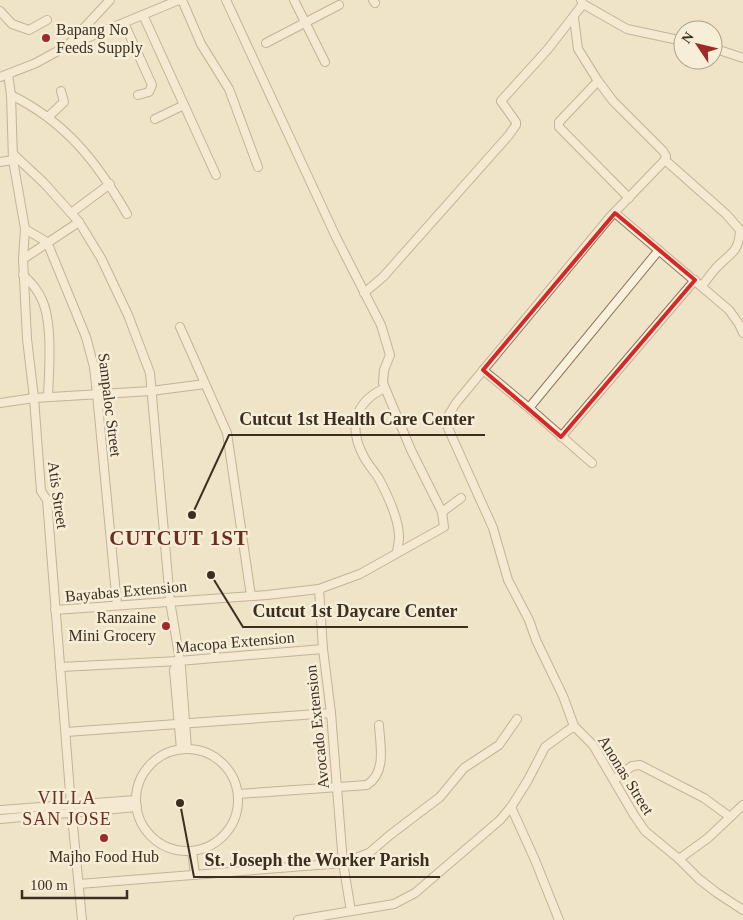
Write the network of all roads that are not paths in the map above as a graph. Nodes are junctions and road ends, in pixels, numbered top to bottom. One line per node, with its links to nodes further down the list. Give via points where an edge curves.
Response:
1 (180, 0): 8 (street); 31 (street, via 201,44 229,89)
2 (226, 0): 46 (street)
3 (294, 0): 12 (street)
4 (106, 2): 15 (street)
5 (582, 2): 9 (street); 13 (street, via 627,29)
6 (339, 5): 12 (street)
7 (0, 12): 10 (street, via 12,24 29,30)
8 (143, 15): 11 (street); 25 (street)
9 (574, 18): 21 (street, via 578,49); 46 (street, via 501,101 516,125 383,277)
10 (47, 20)
11 (124, 23): 15 (street); 24 (street, via 152,85 149,92)
12 (306, 23): 14 (street); 18 (street)
13 (673, 39)
14 (266, 44)
15 (66, 47): 19 (street)
16 (723, 51): 17 (street)
17 (743, 58)
18 (325, 62)
19 (8, 74): 20 (street); 23 (street, Atis Street)
20 (0, 78)
21 (598, 81): 29 (street, via 613,101 663,151); 34 (street, via 559,122 559,127)
22 (62, 90): 26 (street, via 64,102)
23 (12, 95): 26 (street); 28 (street, Atis Street)
24 (138, 95)
25 (184, 105): 27 (street); 32 (street)
26 (48, 117): 33 (street, via 76,142)
27 (155, 119)
28 (13, 157): 30 (street); 35 (street, via 44,183); 39 (street, Atis Street)
29 (665, 160): 34 (street); 45 (street, via 740,230 733,254 717,266)
30 (0, 162)
31 (258, 166)
32 (216, 175)
33 (110, 184): 35 (street); 37 (street)
34 (629, 198): 36 (street)
35 (71, 213): 38 (street)
36 (614, 213): 41 (street); 49 (street)
37 (127, 214)
38 (79, 222): 40 (street); 52 (street, via 101,258 128,315 150,373)
39 (25, 230): 40 (street); 42 (street, Atis Street)
40 (47, 242): 42 (street); 53 (street, Sampaloc Street, via 86,337)
41 (659, 250): 44 (street); 57 (street)
42 (23, 259): 43 (street, Atis Street)
43 (24, 275): 54 (street, via 43,301 48,329); 55 (street, Atis Street)
44 (695, 280): 45 (street); 58 (street)
45 (702, 286): 48 (street, via 729,310)
46 (364, 293): 51 (street, via 390,351 382,378)
47 (180, 327): 50 (street)
48 (743, 333)
49 (483, 370): 57 (street); 77 (street, via 452,409 448,428 493,528 508,580 529,620)
50 (204, 384): 52 (street); 66 (street, via 227,433)
51 (385, 388): 61 (street); 62 (street, via 375,392 361,406 354,423 363,457 389,500)
52 (151, 391): 53 (street); 67 (street)
53 (98, 394): 54 (street); 68 (street, Sampaloc Street)
54 (48, 397): 55 (street)
55 (34, 398): 56 (street); 69 (street, Atis Street, via 41,491 47,500)
56 (0, 403)
57 (529, 408): 58 (street)
58 (561, 436): 59 (street)
59 (592, 463)
60 (460, 498): 61 (street)
61 (442, 512): 63 (street, Bayabas Extension, via 444,527)
62 (400, 536): 63 (street); 64 (street)
63 (408, 547): 64 (street, Bayabas Extension)
64 (397, 552): 65 (street, Bayabas Extension, via 360,574)
65 (319, 589): 66 (street, Bayabas Extension); 70 (street, Avocado Extension)
66 (251, 596): 67 (street, Bayabas Extension)
67 (170, 601): 68 (street, Bayabas Extension); 71 (street)
68 (117, 605): 69 (street, Bayabas Extension)
69 (55, 610): 72 (street, Atis Street)
70 (322, 649): 71 (street, Macopa Extension); 73 (street, Avocado Extension)
71 (179, 661): 72 (street, Macopa Extension); 75 (street, via 174,670)
72 (60, 667): 78 (street, Atis Street)
73 (331, 713): 75 (street); 81 (street, Avocado Extension)
74 (518, 719): 92 (street, via 498,745 464,768 440,798 369,853)
75 (182, 722): 78 (street); 79 (street)
76 (379, 725): 81 (street, via 381,767 377,776 367,785)
77 (574, 726): 80 (street, Anonas Street, via 593,745); 85 (street, via 545,747)
78 (66, 732): 86 (street, Atis Street)
79 (184, 749): 82 (street, via 202,751 227,767); 83 (street, via 153,762 138,789)
80 (614, 780): 88 (street, via 632,766 640,765 704,798); 91 (street, Anonas Street, via 645,831)
81 (338, 787): 82 (street); 92 (street, Avocado Extension)
82 (238, 794): 90 (street, via 231,826 207,847)
83 (137, 804): 86 (street); 90 (street, via 140,819 148,833 176,849)
84 (743, 806): 88 (street)
85 (511, 807): 96 (street, via 415,893 394,904); 99 (street)
86 (71, 808): 87 (street); 89 (street); 94 (street, Atis Street)
87 (0, 810)
88 (730, 817): 91 (street)
89 (0, 818)
90 (192, 850): 93 (street)
91 (679, 859): 95 (street, Anonas Street, via 705,884)
92 (344, 863): 93 (street); 96 (street, Avocado Extension)
93 (195, 874): 94 (street)
94 (79, 884): 97 (street, Atis Street)
95 (743, 910)
96 (351, 911): 98 (street)
97 (82, 920)
98 (298, 920)
99 (559, 920)

